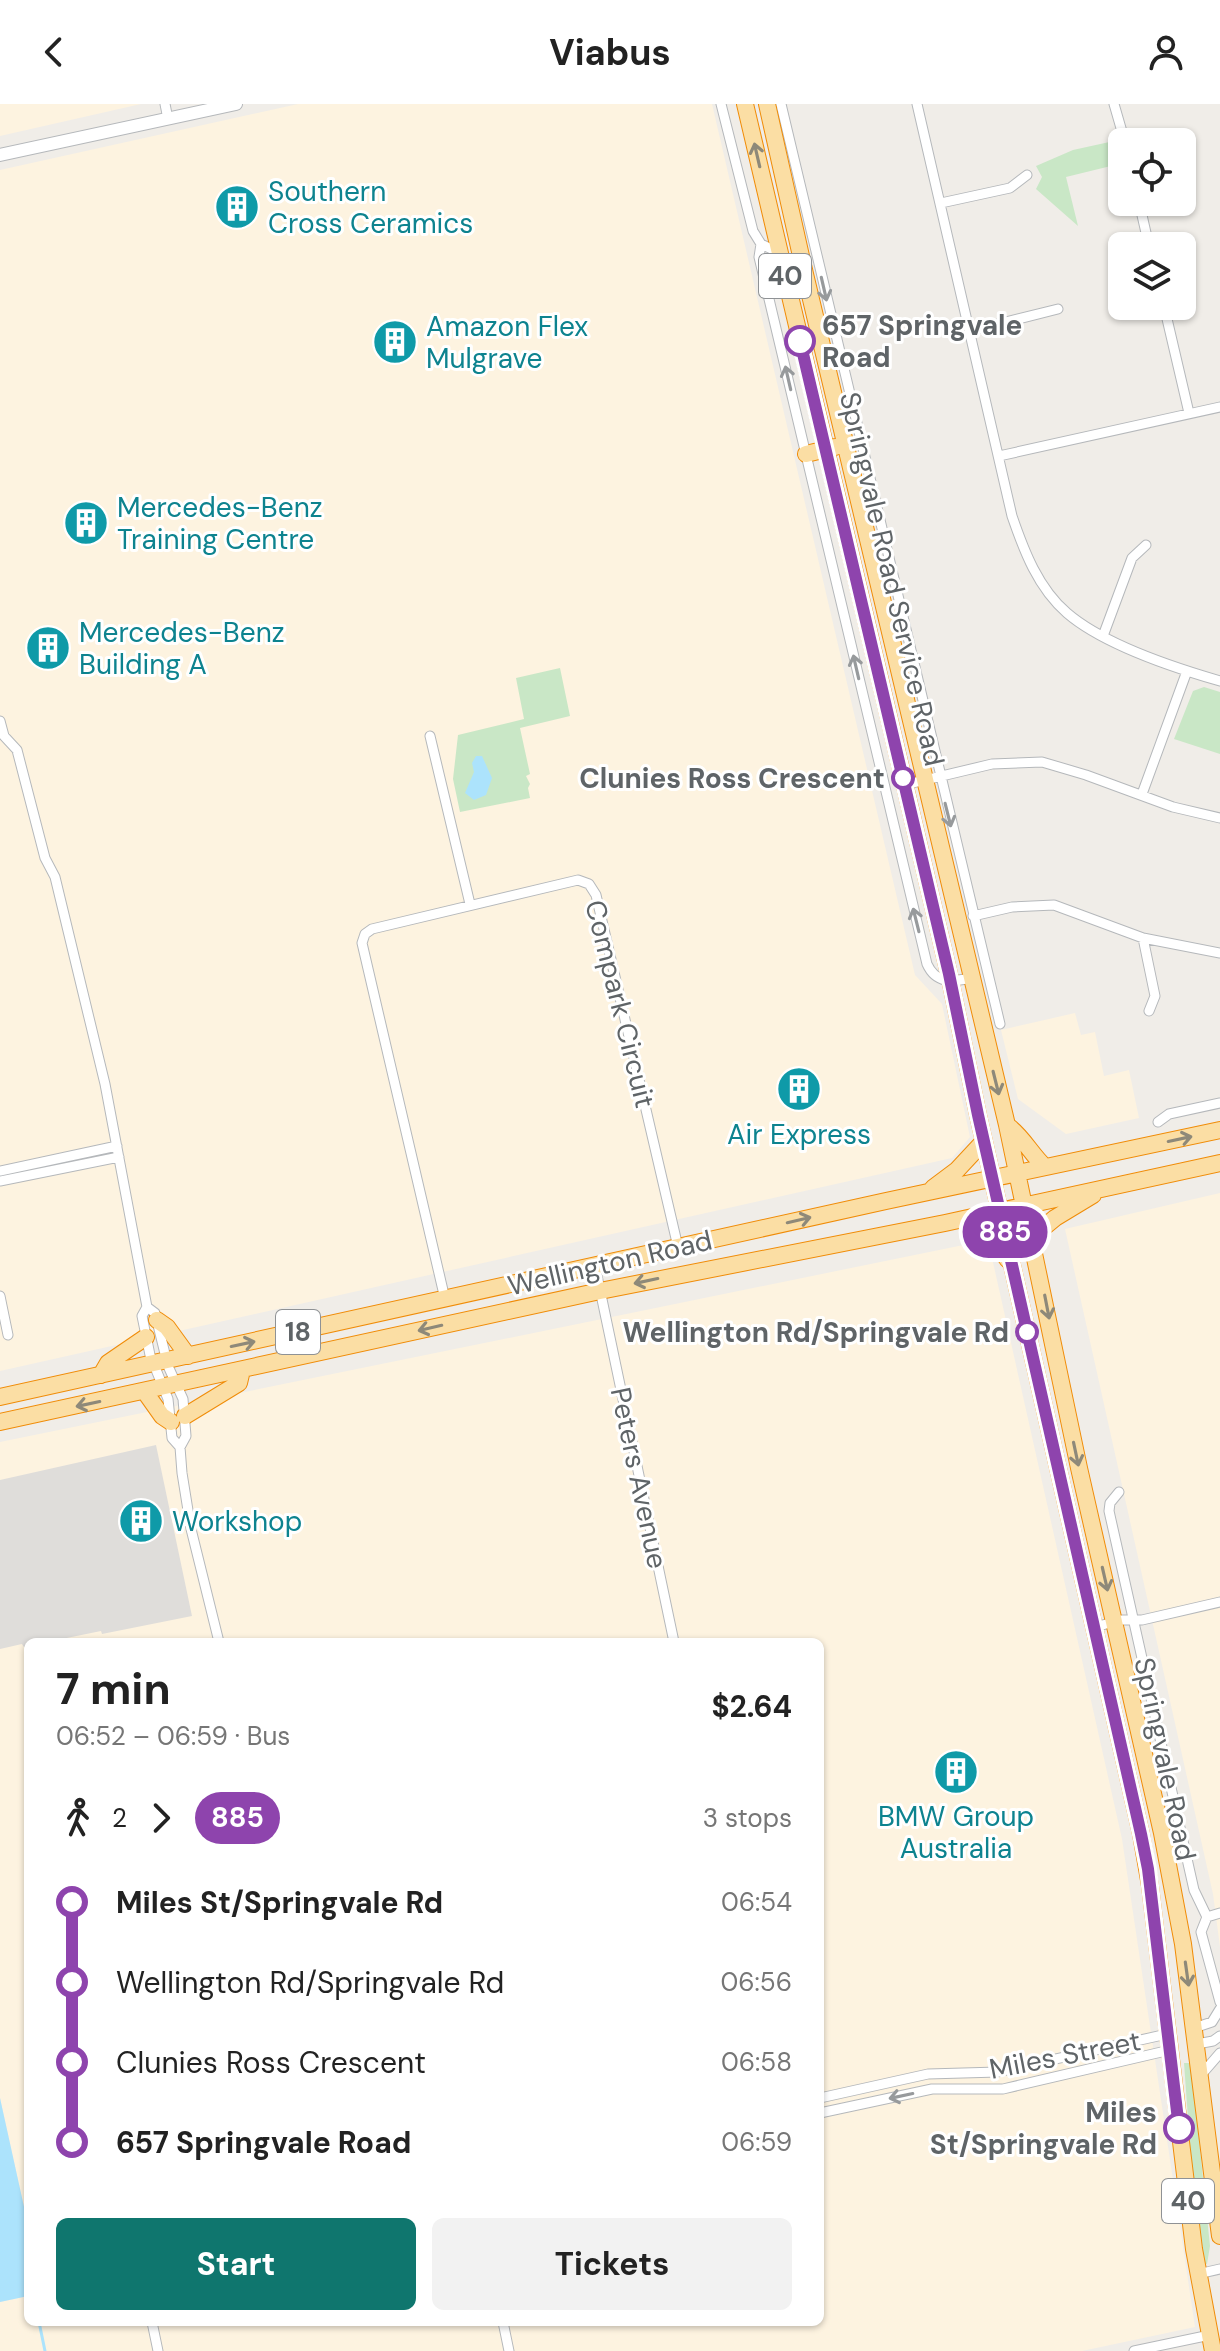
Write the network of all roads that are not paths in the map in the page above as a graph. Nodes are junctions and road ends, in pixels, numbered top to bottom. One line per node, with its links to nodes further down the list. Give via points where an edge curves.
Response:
1 (165, 104): 9 (street)
2 (236, 104): 9 (street)
3 (721, 104): 16 (street, via 753,231)
4 (745, 104): 15 (highway, Springvale Road / 40, one-way to 4)
5 (767, 104): 13 (highway, Springvale Road / 40)
6 (781, 104): 13 (street, Springvale Road Service Road)
7 (917, 104): 14 (street)
8 (1114, 104): 10 (street)
9 (168, 119): 11 (street)
10 (1121, 128)
11 (0, 155)
12 (1027, 175): 14 (street, via 1010,188)
13 (796, 202): 15 (highway); 25 (highway, Springvale Road / 40); 29 (street, Springvale Road Service Road, one-way to 29)
14 (941, 203): 22 (street)
15 (770, 209): 17 (highway, Springvale Road / 40)
16 (761, 244): 17 (street); 20 (street, via 759,257)
17 (780, 253): 18 (highway, Springvale Road / 40)
18 (789, 290): 20 (street); 26 (highway, Springvale Road / 40)
19 (1058, 309): 22 (street)
20 (772, 310): 27 (street, one-way to 20)
21 (1167, 320): 24 (street)
22 (970, 331): 28 (street)
23 (1220, 407): 24 (street)
24 (1189, 413): 28 (street)
25 (845, 445): 26 (highway); 29 (highway, Springvale Road / 40)
26 (826, 449): 27 (highway); 37 (highway, Springvale Road / 40)
27 (806, 454): 45 (street, Springvale Road Service Road, one-way to 27, via 939,980 927,964)
28 (999, 456): 31 (street, via 1025,554 1067,613)
29 (872, 524): 36 (highway, Springvale Road / 40)
30 (1146, 545): 31 (street, via 1132,558)
31 (1103, 636): 32 (street)
32 (1187, 671): 33 (street); 38 (street)
33 (1220, 681)
34 (0, 721): 55 (street, via 4,736 17,750 45,858 55,877)
35 (430, 736): 40 (street)
36 (932, 778): 37 (street); 38 (street, via 992,764 1042,762); 41 (street, Springvale Road Service Road, one-way to 41); 44 (highway, Springvale Road / 40)
37 (904, 785): 45 (highway, Springvale Road / 40)
38 (1142, 794): 39 (street)
39 (1220, 818)
40 (470, 904): 69 (street, Compark Circuit, via 578,880 596,895); 74 (street, Compark Circuit, via 372,929 362,943)
41 (973, 916): 42 (street, via 1054,905); 46 (street, Springvale Road Service Road)
42 (1143, 938): 43 (street); 47 (street, via 1155,996)
43 (1220, 953)
44 (971, 978): 45 (street); 48 (highway, Springvale Road / 40)
45 (951, 982): 54 (highway, Springvale Road / 40)
46 (995, 1007): 48 (street); 49 (street, Springvale Road Service Road)
47 (1149, 1011)
48 (981, 1022): 52 (highway, Springvale Road / 40, one-way to 52)
49 (1000, 1024)
50 (1217, 1103): 51 (street, via 1169,1114)
51 (1158, 1122)
52 (1007, 1125): 58 (highway); 60 (highway, Springvale Road / 40)
53 (1220, 1130): 58 (highway, Wellington Road / 18, one-way to 53)
54 (984, 1141): 61 (highway, Springvale Road / 40); 64 (highway)
55 (117, 1146): 56 (street); 59 (street)
56 (119, 1157): 62 (street); 75 (street)
57 (1220, 1163): 63 (highway, Wellington Road / 18)
58 (1045, 1167): 60 (highway, Wellington Road / 18)
59 (0, 1171)
60 (1017, 1173): 61 (highway, Wellington Road / 18); 65 (highway, Springvale Road / 40)
61 (993, 1178): 64 (highway, Wellington Road / 18); 66 (highway, Springvale Road / 40)
62 (0, 1181)
63 (1104, 1188): 65 (highway, Wellington Road / 18); 68 (highway)
64 (928, 1192): 69 (highway, Wellington Road / 18, one-way to 64)
65 (1024, 1206): 66 (highway, Wellington Road / 18); 68 (highway, Springvale Road / 40)
66 (1000, 1211): 67 (highway, Wellington Road / 18); 70 (highway, Springvale Road / 40)
67 (970, 1218): 70 (highway); 72 (highway, Wellington Road / 18, one-way to 72)
68 (1032, 1237): 91 (highway, Springvale Road / 40, one-way to 91)
69 (678, 1247): 71 (highway, Wellington Road / 18)
70 (1012, 1265): 92 (highway, Springvale Road / 40)
71 (595, 1266): 72 (street, Peters Avenue); 74 (highway, Wellington Road / 18)
72 (600, 1291): 80 (highway, Wellington Road / 18, one-way to 80); 94 (street, Peters Avenue)
73 (0, 1296): 76 (street)
74 (445, 1299): 78 (highway, Wellington Road / 18, one-way to 74)
75 (152, 1314): 77 (street, via 142,1316); 78 (highway); 79 (street)
76 (8, 1335)
77 (146, 1337): 79 (street); 81 (highway, via 108,1363)
78 (188, 1356): 79 (highway, Wellington Road / 18)
79 (160, 1362): 81 (highway, Wellington Road / 18); 82 (street)
80 (242, 1370): 82 (highway, Wellington Road / 18); 85 (highway, via 239,1383)
81 (101, 1375): 84 (highway, Wellington Road / 18)
82 (171, 1386): 83 (highway, Wellington Road / 18); 85 (street); 85 (street)
83 (145, 1392): 85 (highway, via 162,1416); 86 (highway, Wellington Road / 18, one-way to 86)
84 (0, 1397)
85 (178, 1419): 87 (street, via 186,1436); 87 (street, via 172,1438)
86 (0, 1422)
87 (180, 1447): 93 (street, via 191,1529)
88 (1119, 1492): 90 (street, Springvale Road, via 1109,1511)
89 (1220, 1602): 90 (street)
90 (1134, 1620): 91 (street); 96 (street, Springvale Road, via 1194,1890)
91 (1114, 1622): 92 (street); 99 (highway, Springvale Road / 40, one-way to 99, via 1171,1879)
92 (1095, 1627): 101 (highway, Springvale Road / 40, via 1148,1869)
93 (218, 1638)
94 (673, 1638)
95 (1220, 1913): 96 (street)
96 (1207, 1917): 97 (street, Springvale Road, via 1201,1932)
97 (1220, 2002)
98 (1220, 2009): 99 (street)
99 (1196, 2036): 100 (street); 101 (highway); 106 (highway, Springvale Road / 40)
100 (1220, 2036)
101 (1169, 2042): 102 (street, Miles Street); 104 (street, Miles Street); 114 (highway, Springvale Road / 40)
102 (1098, 2049): 104 (street); 105 (street, Miles Street, via 998,2072)
103 (1220, 2053): 106 (street)
104 (1101, 2066): 108 (street, Miles Street, via 1003,2089)
105 (928, 2074): 107 (street, Miles Street); 108 (street)
106 (1201, 2075): 112 (highway, Springvale Road / 40)
107 (865, 2088): 109 (street, Miles Street); 110 (street)
108 (932, 2089): 110 (street, Miles Street, one-way to 110)
109 (824, 2097)
110 (868, 2103): 111 (street, Miles Street)
111 (824, 2112)
112 (1220, 2236)
113 (1220, 2269): 114 (street)
114 (1198, 2274): 117 (highway, Springvale Road / 40)
115 (153, 2326): 118 (street)
116 (504, 2326): 119 (street)
117 (1212, 2343): 120 (street)
118 (158, 2351)
119 (509, 2351)
120 (1134, 2351)

